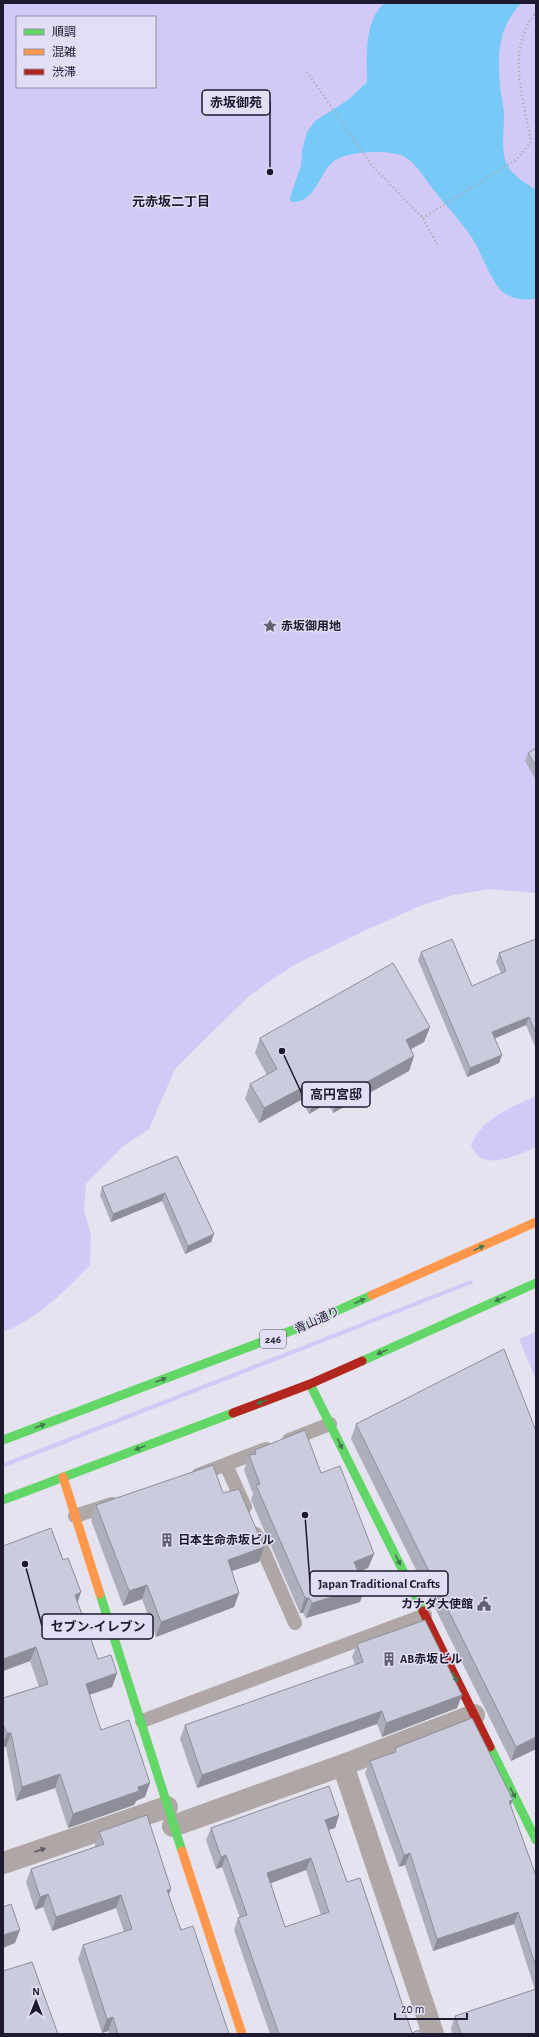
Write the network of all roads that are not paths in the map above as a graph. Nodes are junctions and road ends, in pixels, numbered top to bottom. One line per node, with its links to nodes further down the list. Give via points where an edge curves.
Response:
1 (536, 1222): 5 (main road, 青山通り / 246, one-way to 1, via 301,1328)
2 (536, 1284): 3 (main road, one-way to 3)
3 (310, 1384): 4 (main road); 7 (main road, one-way to 7)
4 (330, 1424): 6 (lane); 12 (main road, one-way to 12)
5 (3, 1440)
6 (226, 1465): 8 (lane); 13 (lane)
7 (62, 1477): 10 (main road); 11 (main road)
8 (189, 1478)
9 (128, 1498): 11 (lane)
10 (3, 1500)
11 (75, 1516): 15 (main road)
12 (425, 1614): 14 (main road, one-way to 14); 15 (lane)
13 (295, 1623)
14 (474, 1715): 16 (street); 18 (main road, one-way to 18)
15 (142, 1722): 17 (main road)
16 (343, 1765): 17 (street); 21 (street)
17 (170, 1816): 19 (street, one-way to 17); 20 (main road)
18 (536, 1840)
19 (3, 1863)
20 (242, 2034)
21 (433, 2034)

